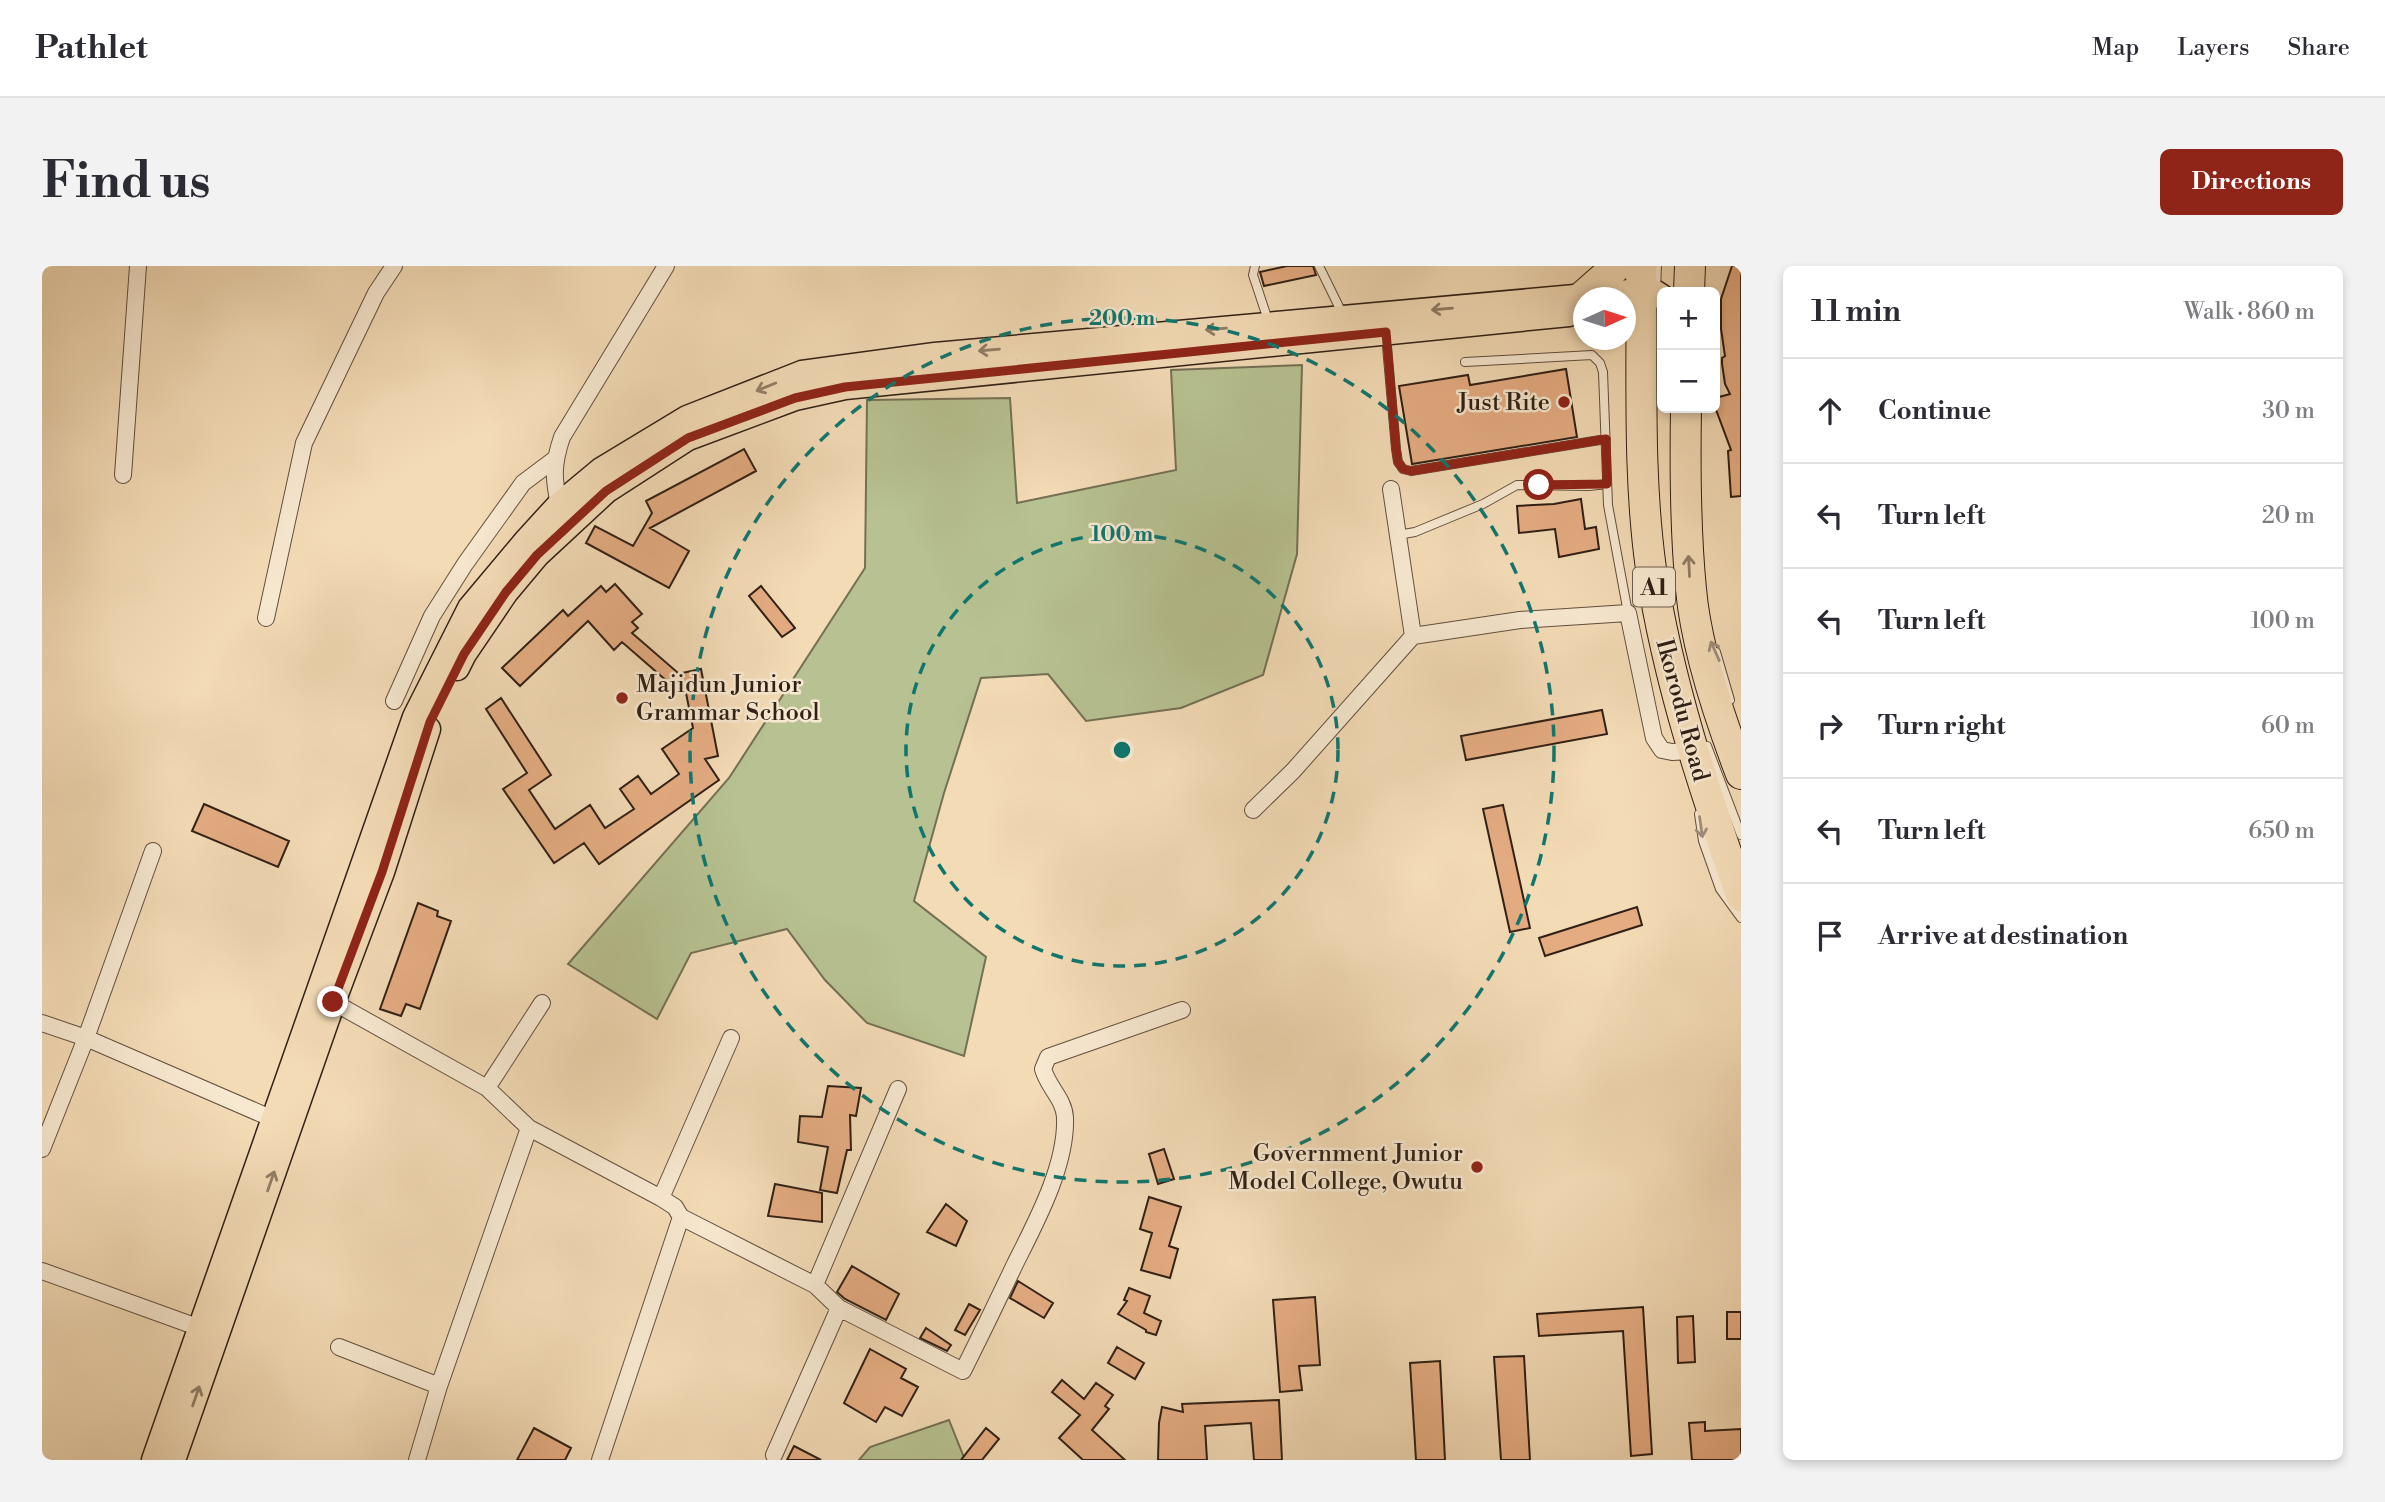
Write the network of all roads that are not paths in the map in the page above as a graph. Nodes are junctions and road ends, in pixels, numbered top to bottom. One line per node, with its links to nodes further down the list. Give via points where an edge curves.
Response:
1 (138, 266): 22 (street)
2 (394, 266): 28 (street, via 376,293 304,443)
3 (666, 266): 21 (street, via 562,437)
4 (1255, 266): 14 (lane, via 1253,275)
5 (1319, 266): 13 (lane)
6 (1617, 266): 8 (highway)
7 (1688, 266): 9 (highway); 10 (main road)
8 (1600, 287)
9 (1689, 287)
10 (1652, 294): 18 (highway, Ikorodu Road / A1)
11 (1573, 309): 13 (main road, one-way to 13)
12 (1573, 310): 15 (main road)
13 (1344, 318): 14 (main road)
14 (1269, 325): 25 (main road, one-way to 25, via 935,355 802,373 687,418 601,470)
15 (1386, 332): 20 (lane, via 1396,449 1403,469); 40 (main road, via 845,387 795,398 688,438 606,491 537,555 506,592 464,654 430,722)
16 (1630, 350): 18 (highway)
17 (1465, 362): 20 (lane, via 1592,355 1603,372)
18 (1641, 375): 34 (highway, Ikorodu Road / A1, via 1651,566 1663,642)
19 (1686, 413): 36 (highway, Ikorodu Road / A1, one-way to 19, via 1716,699 1691,591 1684,487)
20 (1606, 439): 23 (lane)
21 (555, 459): 25 (street); 31 (street, via 523,483 458,575 432,615)
22 (123, 475)
23 (1607, 484): 26 (lane, via 1517,485 1415,532); 27 (lane)
24 (1391, 489): 26 (street)
25 (559, 505): 40 (main road, via 470,608 415,717)
26 (1398, 535): 29 (street)
27 (1628, 613): 29 (street, via 1520,620); 34 (street, via 1654,738 1662,750)
28 (266, 618)
29 (1413, 636): 37 (street)
30 (1713, 644): 32 (lane, one-way to 30)
31 (394, 701)
32 (1735, 716)
33 (1739, 741): 35 (lane)
34 (1697, 749): 38 (lane); 41 (highway, Ikorodu Road / A1); 42 (lane, one-way to 42, via 1703,841 1720,889)
35 (1741, 765)
36 (1741, 774)
37 (1253, 810)
38 (1741, 835)
39 (153, 851): 47 (street)
40 (372, 868): 43 (main road); 51 (main road)
41 (1741, 897)
42 (1741, 919)
43 (333, 1002): 49 (street); 64 (main road, one-way to 43)
44 (542, 1003): 49 (street)
45 (1182, 1010): 58 (street, via 1048,1057 1043,1069 1062,1102 1065,1117 1058,1164 1048,1197 963,1371)
46 (42, 1023): 47 (street)
47 (86, 1038): 51 (street); 53 (street)
48 (731, 1038): 54 (street)
49 (488, 1088): 52 (street)
50 (898, 1089): 57 (street)
51 (273, 1119): 59 (main road)
52 (528, 1128): 54 (street); 61 (street)
53 (42, 1149)
54 (661, 1198): 55 (street)
55 (681, 1217): 57 (street); 66 (street)
56 (42, 1270): 59 (street)
57 (815, 1285): 58 (street)
58 (839, 1308): 62 (street)
59 (200, 1328): 63 (main road)
60 (339, 1347): 61 (street)
61 (439, 1385): 65 (street)
62 (774, 1455)
63 (154, 1460)
64 (173, 1460)
65 (417, 1460)
66 (600, 1460)

